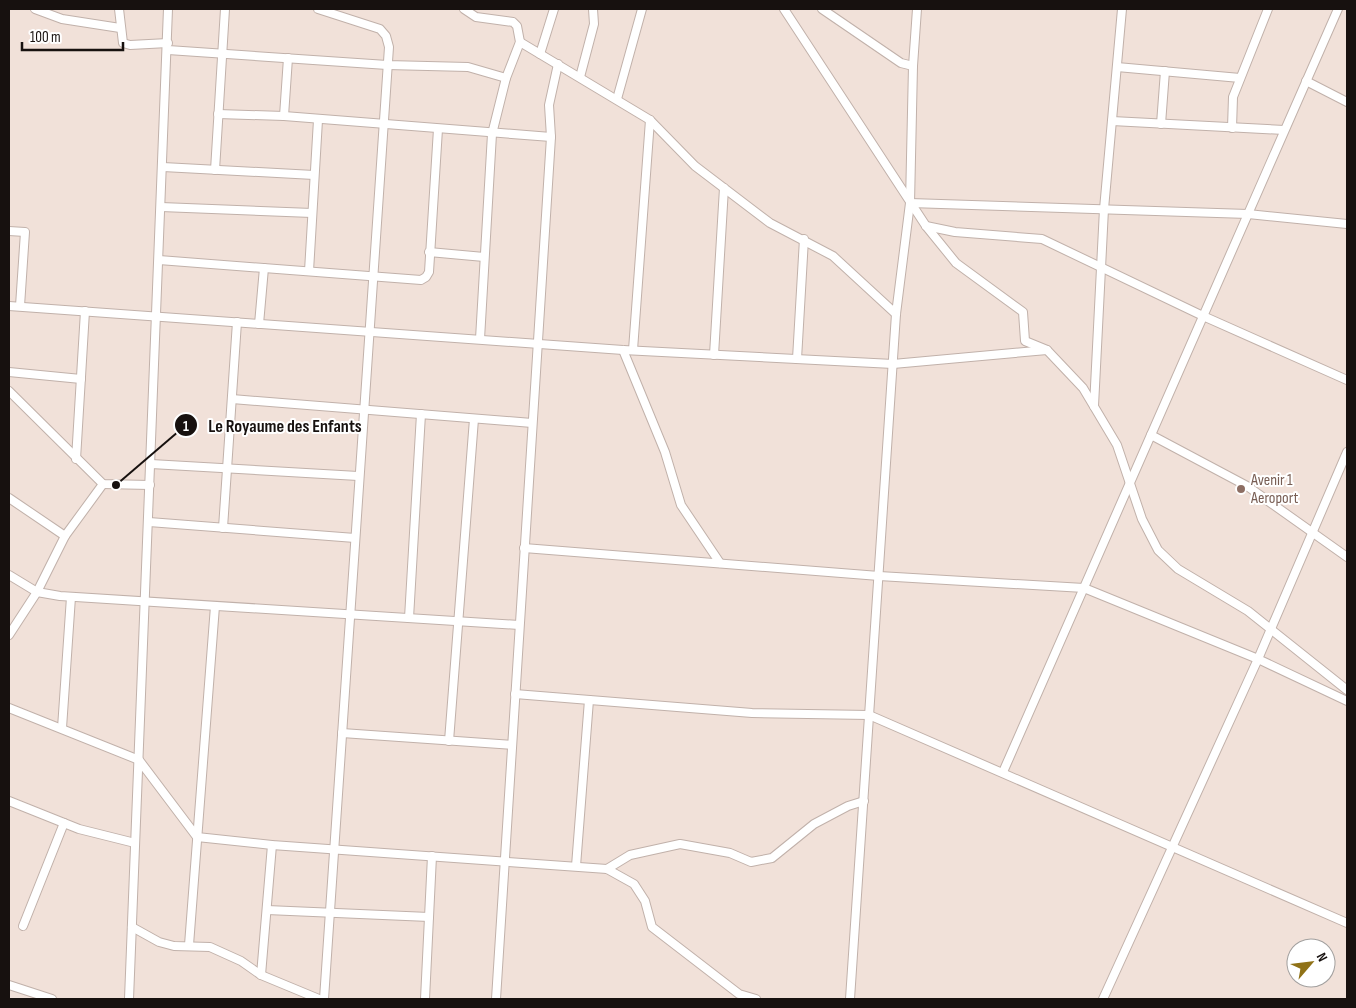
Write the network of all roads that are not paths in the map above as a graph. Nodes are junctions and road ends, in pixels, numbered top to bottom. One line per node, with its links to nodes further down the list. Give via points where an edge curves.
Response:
1 (35, 9): 16 (street, via 62,19)
2 (118, 9): 16 (street)
3 (168, 9): 18 (street)
4 (225, 9): 19 (street)
5 (318, 9): 23 (street, via 380,29 389,47)
6 (464, 9): 17 (street, via 476,17 513,22)
7 (554, 9): 20 (street)
8 (593, 9): 27 (street, via 594,24)
9 (642, 9): 31 (street)
10 (784, 9): 49 (street)
11 (822, 9): 24 (street, via 901,63)
12 (917, 9): 24 (street)
13 (1122, 9): 25 (street)
14 (1268, 9): 29 (street)
15 (1338, 9): 30 (street)
16 (120, 28): 18 (street, via 126,44)
17 (520, 42): 20 (street); 28 (street)
18 (168, 47): 19 (street); 45 (street)
19 (222, 54): 21 (street); 33 (street)
20 (540, 54): 22 (street)
21 (288, 58): 23 (street); 34 (street)
22 (558, 64): 27 (street); 44 (street, via 550,100)
23 (387, 65): 28 (street, via 468,67); 39 (street)
24 (913, 66): 49 (street)
25 (1117, 67): 26 (street); 37 (street)
26 (1165, 71): 29 (street); 38 (street)
27 (580, 77): 31 (street)
28 (506, 78): 43 (street)
29 (1240, 78): 40 (street, via 1233,97)
30 (1306, 81): 32 (street); 42 (street)
31 (617, 99): 36 (street)
32 (1347, 102)
33 (218, 114): 34 (street); 46 (street)
34 (284, 116): 35 (street)
35 (318, 120): 39 (street); 47 (street)
36 (650, 120): 48 (street, via 695,166); 77 (street)
37 (1112, 121): 38 (street); 51 (street)
38 (1161, 124): 40 (street)
39 (384, 125): 41 (street); 64 (street)
40 (1232, 128): 42 (street)
41 (438, 129): 43 (street); 58 (street)
42 (1284, 130): 53 (street)
43 (492, 134): 44 (street); 59 (street)
44 (551, 137): 75 (street)
45 (163, 167): 46 (street); 50 (street)
46 (215, 170): 47 (street)
47 (314, 175): 52 (street)
48 (724, 188): 57 (street, via 770,223); 79 (street)
49 (910, 202): 51 (street); 55 (street); 68 (street)
50 (162, 207): 52 (street); 60 (street)
51 (1104, 209): 53 (street); 61 (street)
52 (312, 213): 63 (street)
53 (1248, 214): 54 (street); 70 (street)
54 (1347, 224)
55 (926, 226): 61 (street, via 955,232 1042,239); 78 (street, via 956,263 1023,312 1025,341)
56 (9, 231): 66 (street, via 24,232)
57 (804, 239): 68 (street, via 833,256); 80 (street)
58 (429, 252): 59 (street); 64 (street, via 429,272 420,280)
59 (484, 256): 74 (street)
60 (159, 260): 62 (street); 69 (street)
61 (1101, 266): 70 (street); 87 (street)
62 (264, 268): 63 (street); 72 (street)
63 (308, 271): 64 (street)
64 (374, 276): 73 (street)
65 (9, 306): 66 (street)
66 (20, 306): 67 (street)
67 (85, 311): 69 (street); 83 (street)
68 (896, 314): 81 (street)
69 (157, 316): 71 (street); 95 (street)
70 (1203, 316): 84 (street); 92 (street)
71 (237, 322): 72 (street); 86 (street)
72 (259, 324): 73 (street)
73 (368, 331): 74 (street); 88 (street)
74 (480, 339): 75 (street)
75 (537, 344): 76 (street); 91 (street)
76 (623, 350): 77 (street); 109 (street, via 665,452 680,505)
77 (633, 350): 79 (street)
78 (1047, 350): 81 (street); 87 (street, via 1083,388)
79 (714, 355): 80 (street)
80 (797, 359): 81 (street)
81 (893, 364): 111 (street)
82 (9, 372): 83 (street)
83 (81, 379): 94 (street)
84 (1347, 380)
85 (9, 392): 94 (street)
86 (232, 399): 88 (street); 96 (street)
87 (1094, 406): 100 (street, via 1117,445)
88 (363, 410): 89 (street); 97 (street)
89 (421, 414): 90 (street); 118 (street)
90 (474, 419): 91 (street); 119 (street)
91 (532, 423): 107 (street)
92 (1151, 435): 100 (street); 104 (street, via 1246,486)
93 (1347, 452): 104 (street)
94 (76, 458): 98 (street)
95 (151, 464): 96 (street); 99 (street)
96 (228, 467): 97 (street); 103 (street)
97 (358, 476): 106 (street)
98 (103, 484): 99 (street); 105 (street)
99 (150, 485): 102 (street)
100 (1130, 486): 112 (street); 121 (street, via 1158,550 1178,569 1248,611)
101 (9, 498): 105 (street)
102 (148, 522): 103 (street); 115 (street)
103 (223, 528): 106 (street)
104 (1313, 531): 108 (street); 121 (street)
105 (65, 536): 113 (street)
106 (355, 538): 117 (street)
107 (524, 548): 109 (street); 120 (street)
108 (1347, 557)
109 (720, 564): 111 (street)
110 (9, 575): 113 (street)
111 (879, 576): 112 (street); 129 (street)
112 (1084, 588): 123 (street); 135 (street)
113 (37, 592): 114 (street); 122 (street)
114 (71, 596): 115 (street); 130 (street)
115 (145, 602): 116 (street); 134 (street)
116 (215, 606): 117 (street); 139 (street)
117 (351, 614): 118 (street); 131 (street)
118 (409, 618): 119 (street)
119 (458, 621): 120 (street); 132 (street)
120 (519, 625): 125 (street)
121 (1271, 630): 123 (street); 124 (street)
122 (9, 635)
123 (1258, 659): 127 (street); 142 (street)
124 (1347, 690)
125 (515, 694): 126 (street); 133 (street)
126 (589, 700): 129 (street, via 752,713); 146 (street)
127 (1347, 701)
128 (9, 708): 130 (street)
129 (869, 715): 135 (street); 136 (street)
130 (62, 728): 134 (street)
131 (342, 733): 132 (street); 143 (street)
132 (449, 740): 133 (street)
133 (512, 744): 145 (street)
134 (139, 760): 139 (street); 140 (street)
135 (1003, 772): 142 (street)
136 (864, 801): 147 (street, via 814,824 772,858 751,862 730,853 680,844 630,855); 164 (street)
137 (9, 802): 138 (street)
138 (64, 823): 140 (street); 152 (street)
139 (197, 837): 141 (street); 154 (street)
140 (135, 843): 153 (street)
141 (272, 845): 143 (street); 148 (street)
142 (1172, 846): 151 (street); 165 (street)
143 (334, 849): 144 (street); 149 (street)
144 (432, 856): 145 (street); 150 (street)
145 (504, 861): 146 (street); 162 (street)
146 (576, 866): 147 (street)
147 (606, 868): 163 (street, via 634,884 645,900 652,927 739,994)
148 (266, 910): 149 (street); 155 (street)
149 (330, 913): 150 (street); 160 (street)
150 (429, 917): 161 (street)
151 (1347, 923)
152 (23, 926)
153 (132, 927): 154 (street, via 159,942); 158 (street)
154 (189, 945): 155 (street, via 210,947 241,961)
155 (261, 975): 159 (street)
156 (9, 985): 157 (street)
157 (52, 999)
158 (129, 999)
159 (319, 999)
160 (324, 999)
161 (425, 999)
162 (496, 999)
163 (756, 999)
164 (850, 999)
165 (1103, 999)

